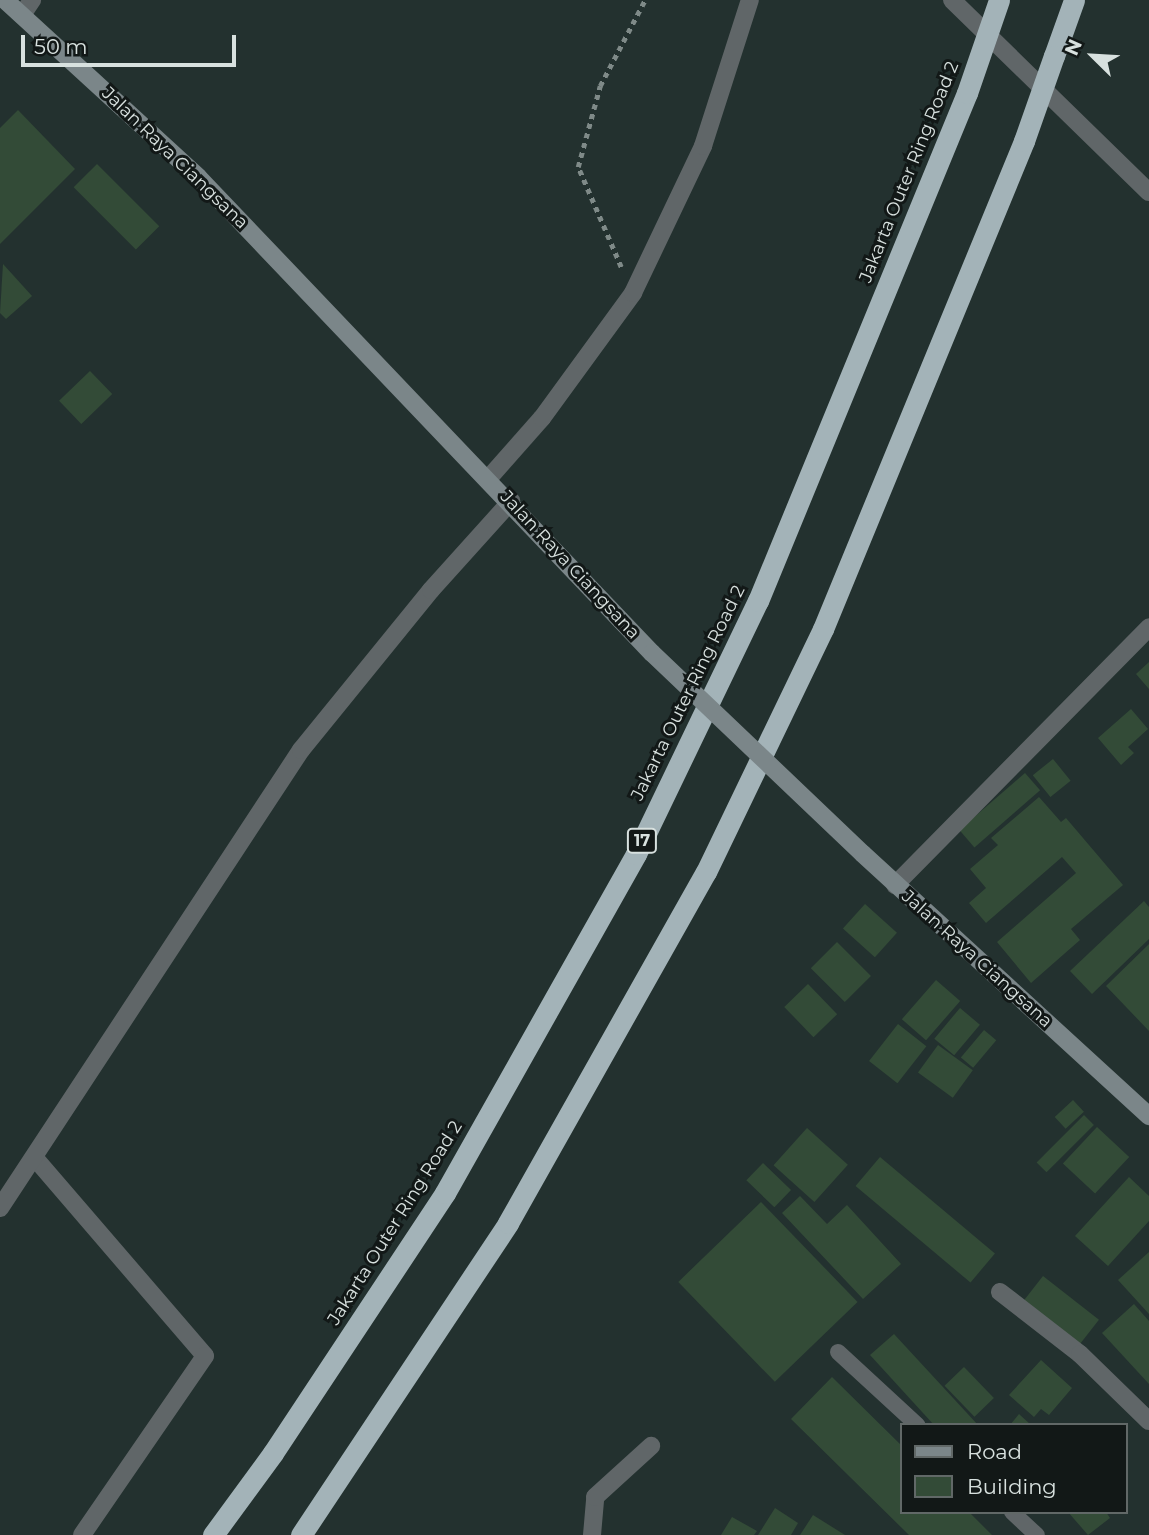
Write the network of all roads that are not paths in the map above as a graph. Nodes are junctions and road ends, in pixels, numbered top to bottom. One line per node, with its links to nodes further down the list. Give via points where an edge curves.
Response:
1 (5, 0): 6 (main road, Jalan Raya Ciangsana)
2 (750, 0): 8 (street, via 703,146 633,293 542,418)
3 (952, 0): 7 (street)
4 (999, 0): 22 (highway, Jakarta Outer Ring Road 2 / 17, bridge, via 967,93 758,601 636,854 445,1193 273,1453)
5 (1074, 0): 23 (highway, bridge, via 1024,141 824,629 706,872 508,1223)
6 (27, 7): 8 (main road, Jalan Raya Ciangsana, via 198,177)
7 (1149, 192)
8 (488, 479): 9 (main road, Jalan Raya Ciangsana)
9 (511, 501): 11 (main road, Jalan Raya Ciangsana, bridge, via 652,653); 13 (street, via 431,590 301,750)
10 (1149, 627): 11 (street)
11 (895, 885): 12 (main road, Jalan Raya Ciangsana)
12 (1149, 1116)
13 (34, 1157): 14 (street); 21 (street, via 205,1356)
14 (0, 1208)
15 (1000, 1292): 17 (street, via 1080,1354)
16 (838, 1352): 18 (lane)
17 (1149, 1420)
18 (915, 1423)
19 (652, 1446): 24 (street, via 595,1497)
20 (1014, 1514): 25 (lane)
21 (82, 1535)
22 (213, 1535)
23 (301, 1535)
24 (592, 1535)
25 (1037, 1535)

